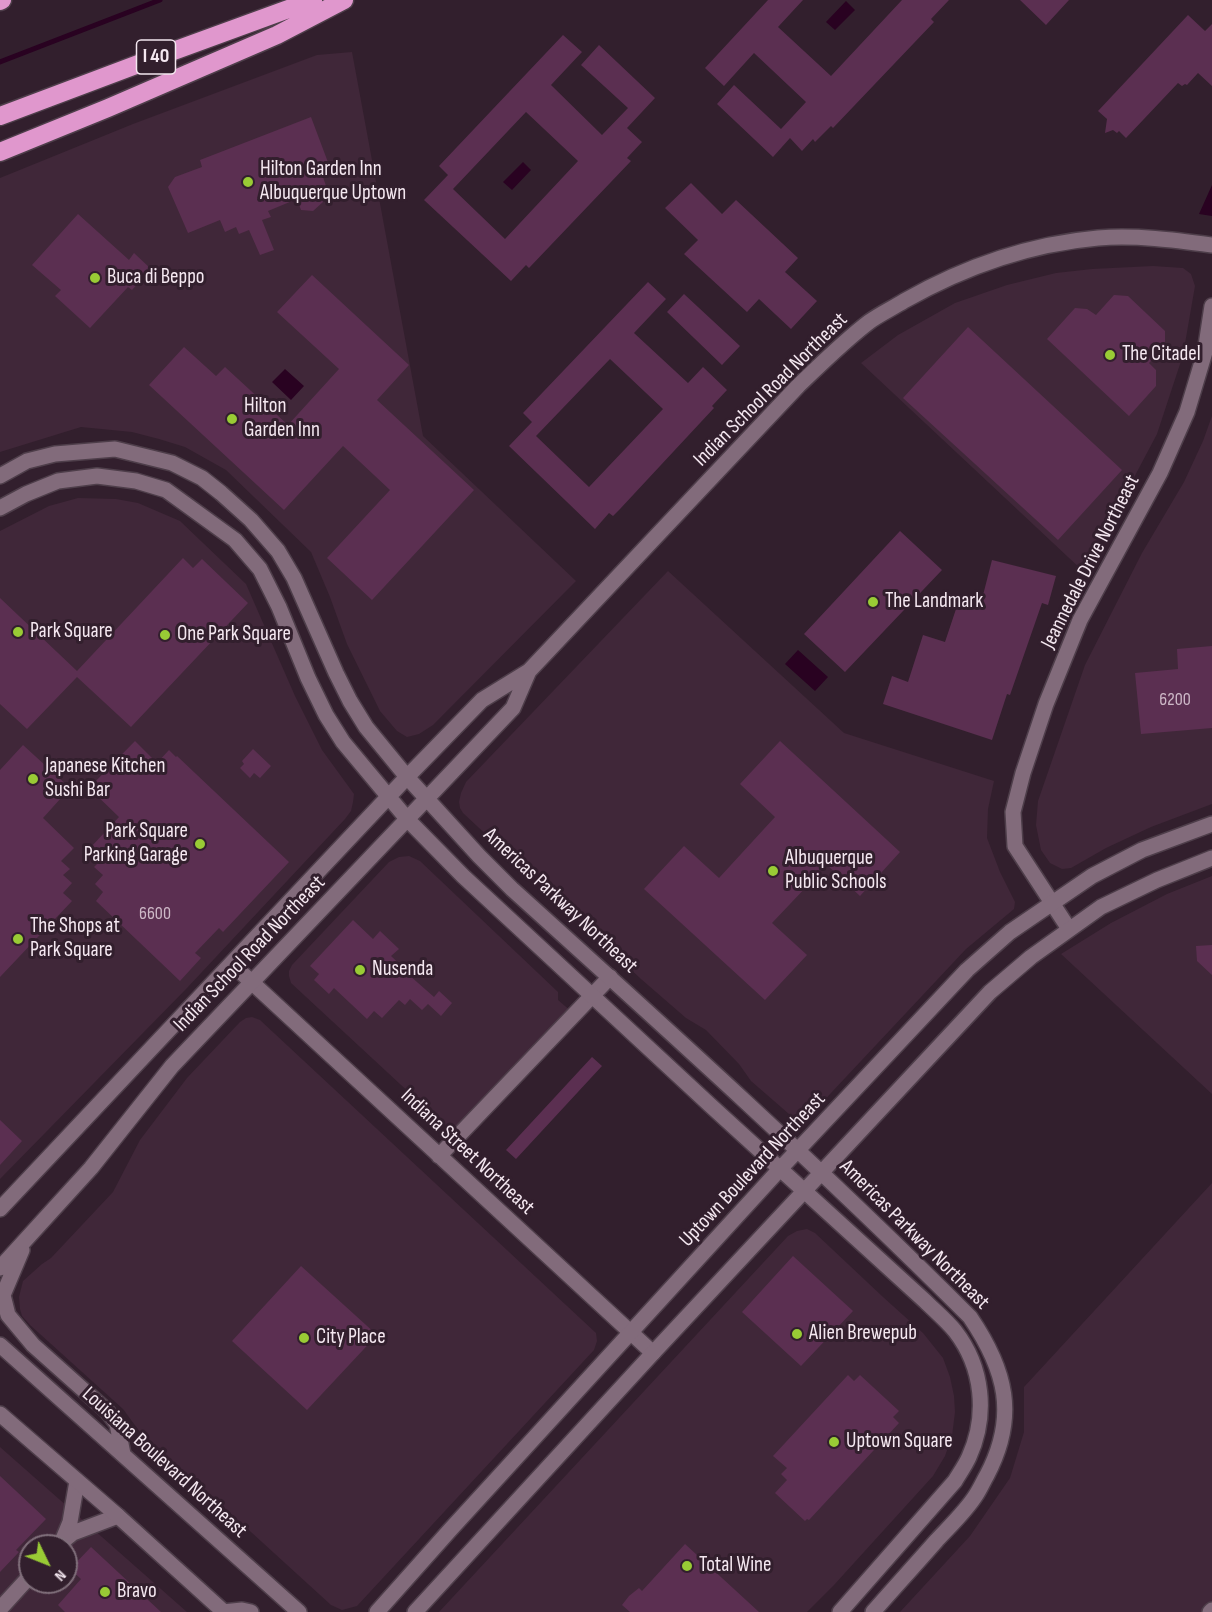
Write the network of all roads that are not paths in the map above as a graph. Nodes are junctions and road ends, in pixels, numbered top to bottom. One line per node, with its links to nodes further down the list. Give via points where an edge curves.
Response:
1 (314, 0): 3 (highway, I 40)
2 (345, 0): 4 (highway, via 277,35)
3 (0, 116)
4 (0, 152)
5 (1212, 245): 9 (street, Indian School Road Northeast, via 1130,237 1046,246 959,272 871,321 798,386)
6 (1212, 306): 16 (street, Jeannedale Drive Northeast, via 1205,352 1187,412 1160,473 1080,620 1046,704 1012,812 1015,846)
7 (0, 476): 10 (street, Americas Parkway Northeast, via 27,461 55,454 116,448 172,463 202,478 251,520 278,551 350,701)
8 (0, 508): 11 (street, Americas Parkway Northeast, via 58,482 97,476 136,481 166,490 235,540 260,569 327,716)
9 (529, 671): 10 (street, Indian School Road Northeast, via 482,700); 12 (street, Indian School Road Northeast, via 513,708)
10 (407, 777): 11 (street, Indian School Road Northeast); 12 (street, Americas Parkway Northeast)
11 (388, 797): 13 (street, Americas Parkway Northeast); 18 (street, Indian School Road Northeast)
12 (428, 799): 13 (street, Indian School Road Northeast); 19 (street, Americas Parkway Northeast, via 512,889)
13 (408, 820): 20 (street, Indian School Road Northeast); 21 (street, Americas Parkway Northeast)
14 (1212, 824): 16 (street, Uptown Boulevard Northeast, via 1142,850)
15 (1212, 858): 17 (street, via 1101,907)
16 (1052, 903): 17 (street, Jeannedale Drive Northeast); 23 (street, Uptown Boulevard Northeast, via 1010,932 967,970)
17 (1069, 929): 26 (street, via 990,992)
18 (232, 964): 20 (street, Indiana Street Northeast); 22 (street, Indian School Road Northeast)
19 (609, 977): 21 (street); 23 (street, Americas Parkway Northeast)
20 (252, 983): 24 (street, Indiana Street Northeast); 30 (street, Indian School Road Northeast, via 172,1066 91,1168)
21 (592, 996): 24 (street); 25 (street, Americas Parkway Northeast)
22 (59, 1147): 28 (street); 29 (street, Indian School Road Northeast)
23 (798, 1151): 25 (street, Uptown Boulevard Northeast); 26 (street, Americas Parkway Northeast)
24 (440, 1156): 32 (street, Indiana Street Northeast)
25 (780, 1169): 27 (street, Americas Parkway Northeast); 32 (street, Uptown Boulevard Northeast)
26 (822, 1173): 27 (street); 49 (street, Americas Parkway Northeast, via 970,1317 997,1365 1005,1395 1002,1436 976,1496)
27 (805, 1191): 34 (street); 43 (street, Americas Parkway Northeast, via 954,1330 976,1370 980,1389 979,1421 969,1458 955,1481)
28 (0, 1198)
29 (0, 1209)
30 (26, 1240): 31 (street, Indian School Road Northeast); 36 (street, via 3,1294 8,1315 33,1345 107,1411 117,1424)
31 (0, 1268)
32 (632, 1333): 34 (street, Indiana Street Northeast); 47 (street, Uptown Boulevard Northeast)
33 (0, 1345): 36 (street, Louisiana Boulevard Northeast)
34 (653, 1353): 48 (street)
35 (0, 1414): 37 (street)
36 (123, 1454): 46 (street, Louisiana Boulevard Northeast)
37 (77, 1481): 38 (street); 39 (street)
38 (118, 1516): 40 (street); 44 (street)
39 (64, 1534)
40 (73, 1534)
41 (18, 1589): 42 (street)
42 (0, 1609)
43 (849, 1609)
44 (223, 1612): 45 (street)
45 (251, 1612)
46 (299, 1612)
47 (377, 1612)
48 (415, 1612)
49 (873, 1612)

